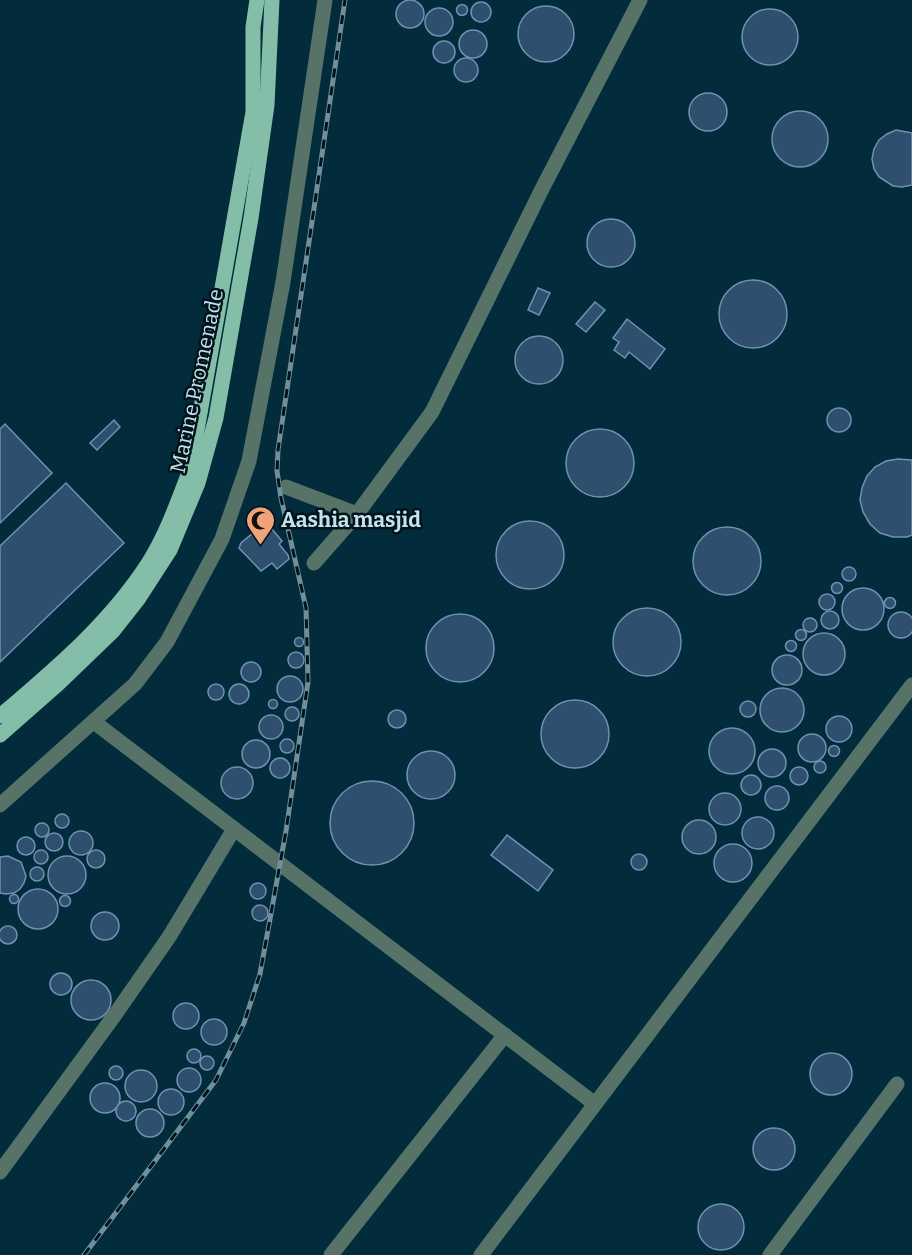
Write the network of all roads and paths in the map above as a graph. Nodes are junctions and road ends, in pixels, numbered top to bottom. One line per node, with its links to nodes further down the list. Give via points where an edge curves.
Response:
1 (256, 0): 9 (main road, Marine Promenade, via 253,112 190,470 150,560 121,602 72,654)
2 (272, 0): 11 (main road, Marine Promenade, via 267,105 254,195 216,418 198,483 170,550 139,598 113,631)
3 (325, 0): 10 (street, via 283,282 249,461 222,539 167,642 135,684)
4 (640, 0): 6 (street, via 432,412)
5 (286, 487): 6 (street)
6 (357, 514): 7 (street)
7 (314, 562)
8 (912, 685): 16 (street)
9 (0, 716)
10 (94, 722): 12 (street); 13 (street)
11 (0, 735)
12 (0, 805)
13 (234, 829): 14 (street); 17 (street, via 169,937)
14 (505, 1035): 16 (street); 18 (street)
15 (897, 1084): 20 (street)
16 (595, 1104): 19 (street)
17 (0, 1172)
18 (331, 1255)
19 (481, 1255)
20 (770, 1255)

